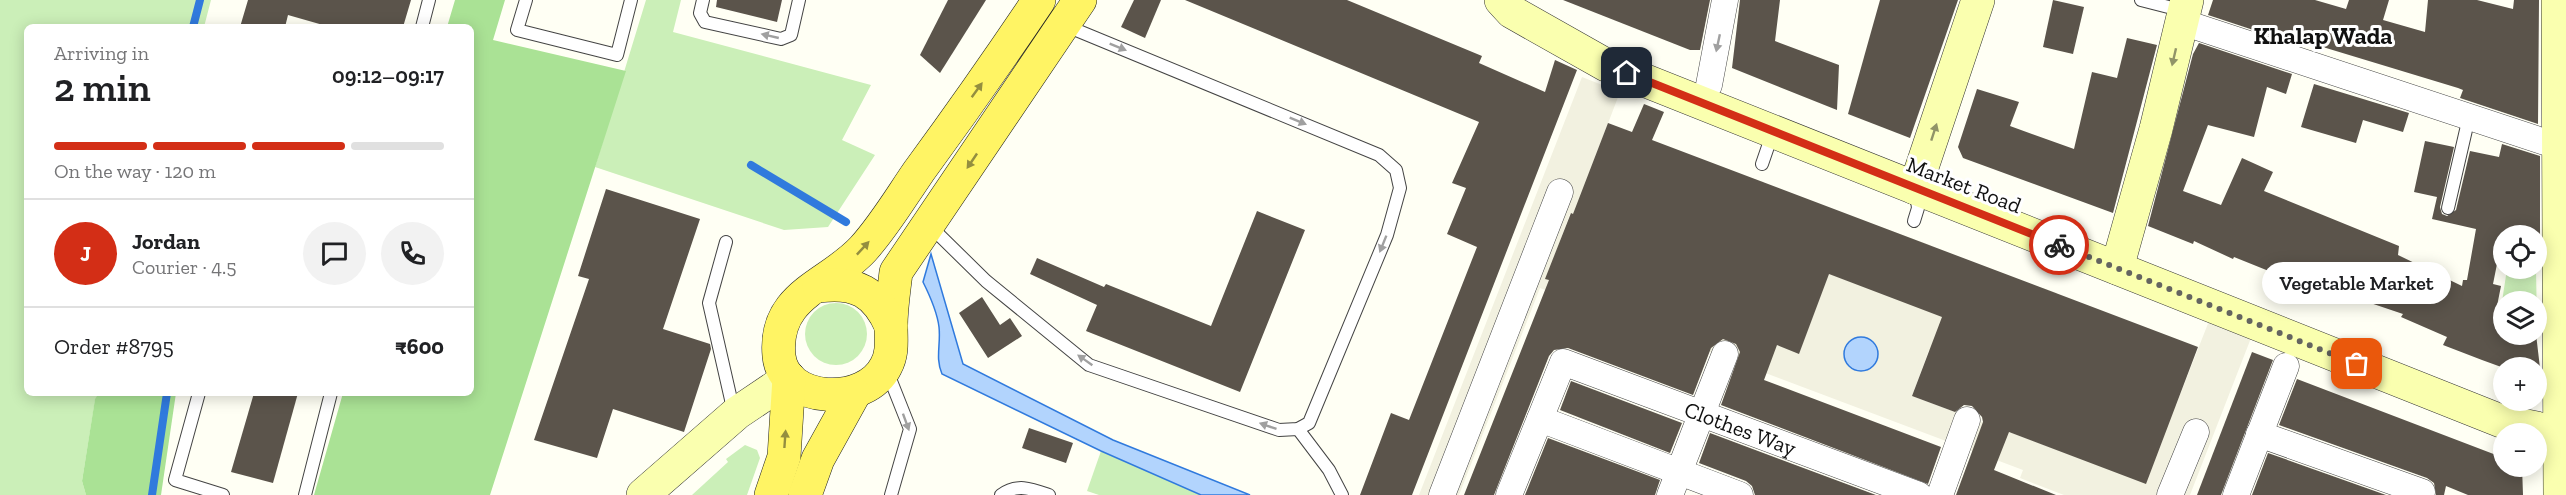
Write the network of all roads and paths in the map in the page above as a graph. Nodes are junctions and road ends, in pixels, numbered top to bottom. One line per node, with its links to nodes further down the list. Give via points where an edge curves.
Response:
1 (429, 0): 15 (lane)
2 (526, 0): 3 (lane, via 517,30 617,55)
3 (632, 0)
4 (703, 0): 5 (lane, one-way to 4, via 791,35 782,39 705,22 700,13)
5 (799, 0)
6 (1039, 0): 30 (main road, one-way to 6, via 863,249)
7 (1501, 0): 19 (main road, Market Road, via 1512,12 1606,65)
8 (1539, 0): 17 (main road, Market Road, via 1541,5 1613,49)
9 (1725, 0): 17 (street, one-way to 17)
10 (1978, 0): 22 (main road, one-way to 10)
11 (2141, 0): 13 (lane)
12 (2558, 0): 16 (main road)
13 (2185, 11): 18 (street); 28 (main road, one-way to 28)
14 (1072, 13): 26 (main road, one-way to 26); 44 (lane, one-way to 44, via 1379,154 1396,170 1400,188 1387,235 1308,423)
15 (423, 24)
16 (2563, 65): 20 (main road)
17 (1709, 85): 22 (main road, Market Road)
18 (2469, 117): 20 (street); 24 (lane)
19 (1773, 131): 21 (lane); 22 (main road, Market Road)
20 (2557, 146): 29 (main road)
21 (1762, 164)
22 (1918, 178): 25 (lane); 28 (main road, Market Road)
23 (1560, 192): 57 (street)
24 (2448, 208)
25 (1914, 221)
26 (929, 226): 31 (main road, via 896,272); 44 (lane, one-way to 26, via 1279,430 1089,365 986,281)
27 (726, 242): 39 (lane, via 709,303)
28 (2120, 258): 43 (main road, Market Road, via 2501,421)
29 (2562, 263): 43 (main road)
30 (819, 286): 31 (main road, via 846,285 871,296 884,310); 35 (main road, via 802,295 786,313 779,337 779,359)
31 (891, 326): 34 (main road, via 892,347)
32 (1725, 354): 40 (street)
33 (2286, 366): 46 (street)
34 (886, 367): 36 (main road, via 873,384); 53 (lane, one-way to 53, via 910,429)
35 (789, 378): 36 (main road, via 809,390 833,396); 39 (main road); 51 (main road, one-way to 35, via 784,457)
36 (854, 394): 52 (main road, via 818,459)
37 (198, 396): 48 (lane, via 175,480)
38 (330, 396): 49 (lane)
39 (736, 413): 50 (main road)
40 (1702, 414): 41 (street, Clothes Way, via 1563,362); 47 (street); 60 (street, Clothes Way)
41 (1540, 419): 47 (street); 58 (street)
42 (1967, 420): 61 (street)
43 (2563, 425): 65 (main road)
44 (1298, 429): 56 (lane, via 1329,470)
45 (2196, 432): 62 (street)
46 (2259, 434): 63 (street); 64 (street, via 2422,492)
47 (1675, 483): 59 (street)
48 (223, 495)
49 (305, 495)
50 (643, 495)
51 (771, 495)
52 (805, 495)
53 (891, 495)
54 (1001, 495): 55 (lane, via 1013,488 1029,488)
55 (1049, 495)
56 (1342, 495)
57 (1442, 495)
58 (1509, 495)
59 (1740, 495)
60 (1919, 495)
61 (1940, 495)
62 (2170, 495)
63 (2236, 495)
64 (2421, 495)
65 (2560, 495)

